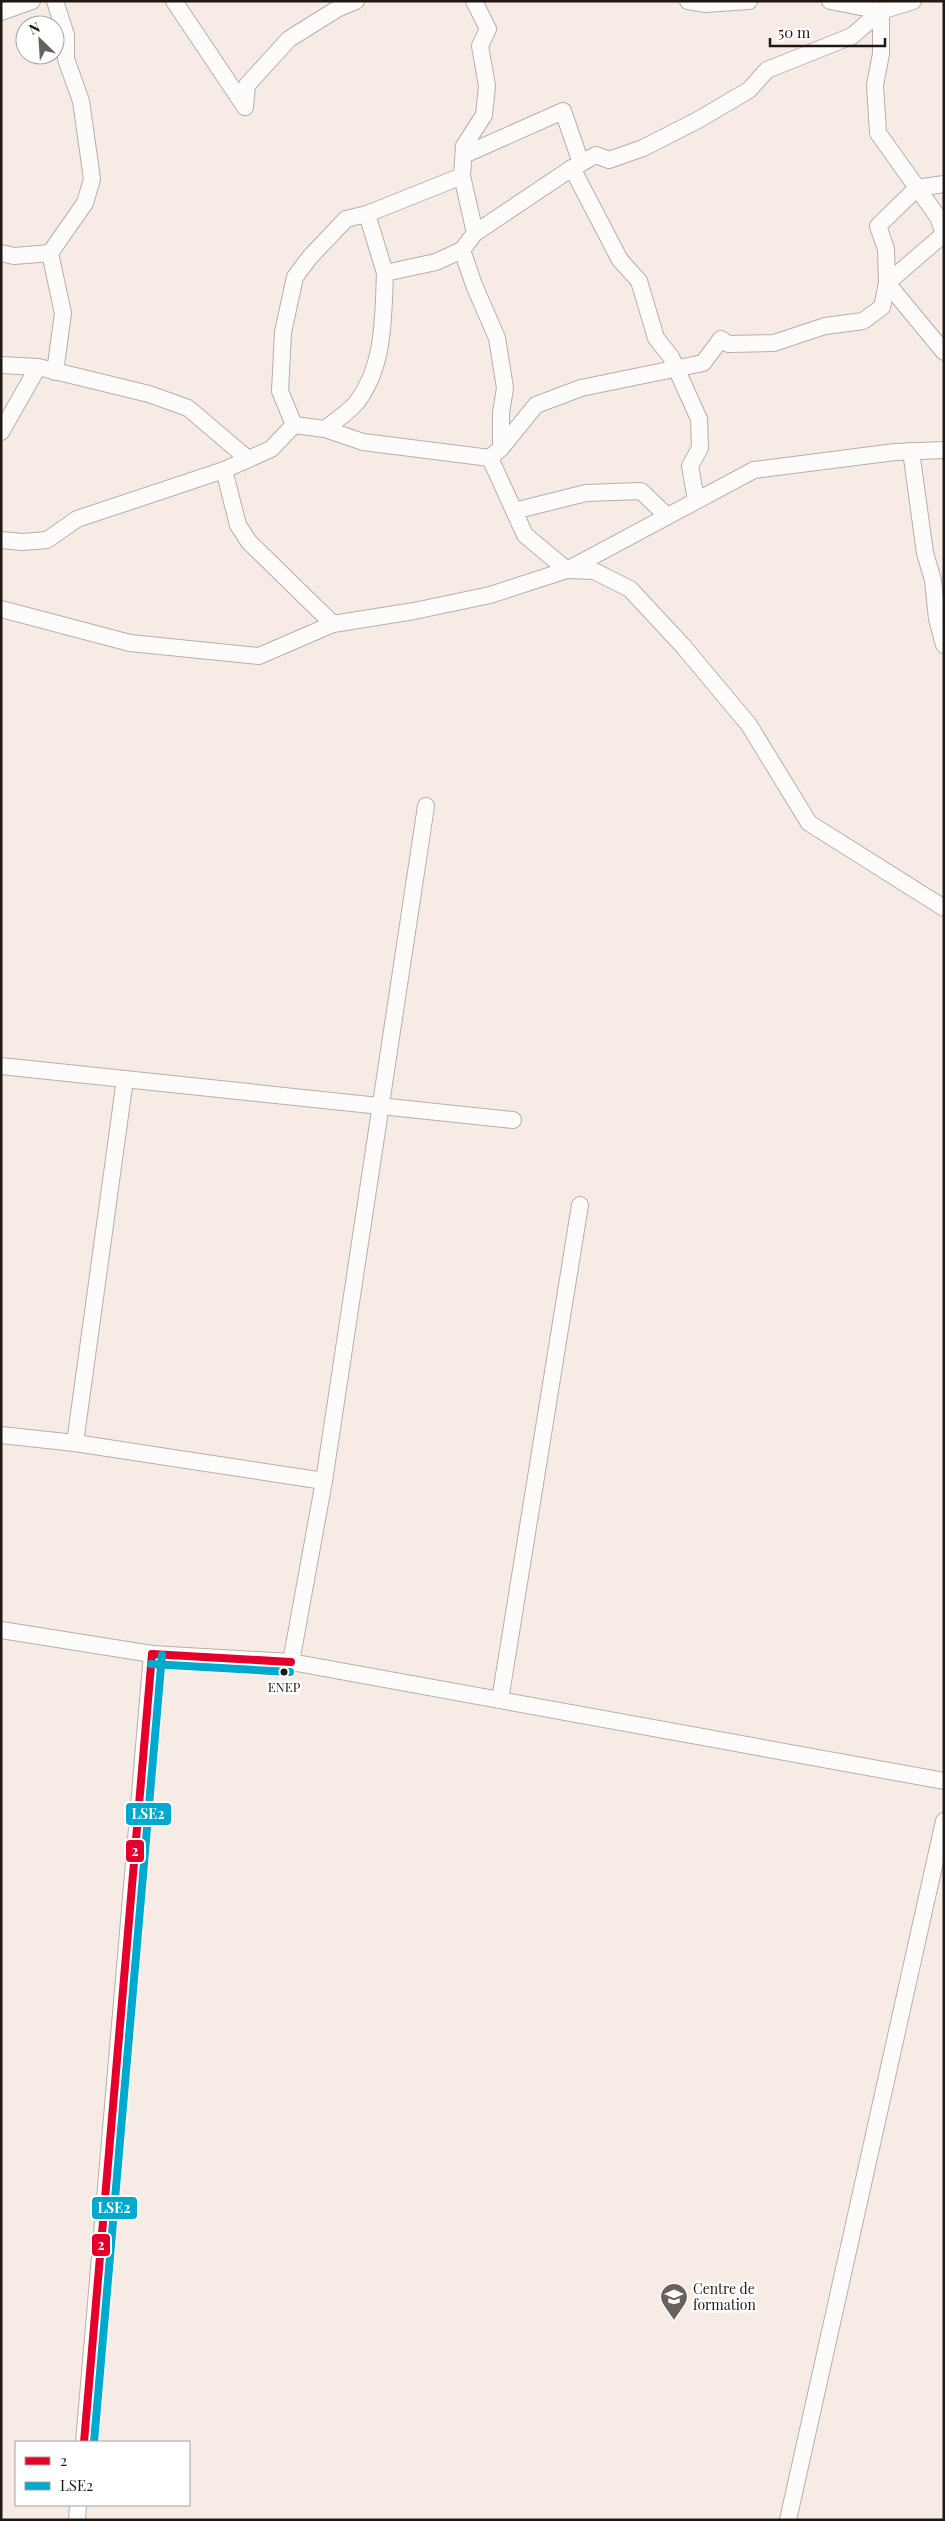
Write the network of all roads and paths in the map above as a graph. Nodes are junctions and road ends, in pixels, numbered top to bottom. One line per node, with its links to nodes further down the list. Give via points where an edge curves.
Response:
1 (32, 1): 11 (street)
2 (55, 1): 21 (street, via 66,35 66,59 81,101 92,179 85,203)
3 (174, 1): 4 (street, via 245,107 247,85 289,39)
4 (356, 1)
5 (474, 1): 12 (street, via 488,30 480,46 487,86 484,115 464,146)
6 (688, 1): 7 (street, via 706,4)
7 (749, 1)
8 (830, 1): 10 (street)
9 (913, 1): 10 (street)
10 (881, 11): 13 (street, via 852,36 767,70 749,90 660,139 609,160 596,156); 16 (street, via 881,54 875,85 878,133)
11 (1, 12)
12 (464, 155): 13 (street, via 562,111); 14 (street)
13 (577, 166): 18 (street); 28 (street, via 620,260 639,281 656,338)
14 (462, 176): 17 (street); 18 (street)
15 (944, 184): 16 (street)
16 (917, 188): 19 (street, via 938,217); 24 (street, via 878,226 886,249)
17 (367, 214): 23 (street); 30 (street, via 346,219 295,277 283,332 280,391)
18 (475, 233): 20 (street)
19 (944, 234): 24 (street)
20 (462, 250): 23 (street, via 436,262); 35 (street, via 497,338 505,388)
21 (50, 253): 22 (street); 29 (street, via 63,313)
22 (1, 254)
23 (385, 273): 31 (street, via 382,341 371,379 356,403)
24 (888, 284): 25 (street); 28 (street, via 882,307 863,321 825,326 774,343 728,344 721,339 703,363)
25 (944, 352)
26 (1, 365): 27 (street)
27 (38, 367): 29 (street); 32 (street)
28 (676, 367): 35 (street, via 581,388 536,405); 38 (street, via 699,419 700,448 690,466)
29 (55, 372): 36 (street, via 149,394 188,408)
30 (294, 425): 31 (street); 36 (street, via 271,449)
31 (325, 429): 35 (street, via 363,442)
32 (1, 432)
33 (944, 450): 34 (street)
34 (911, 451): 38 (street, via 754,470); 45 (street, via 925,553)
35 (496, 453): 39 (street)
36 (248, 459): 37 (street)
37 (224, 470): 41 (street, via 77,519 47,540); 44 (street, via 238,525 249,542)
38 (696, 500): 40 (street)
39 (514, 511): 40 (street, via 586,493 641,491); 42 (street, via 525,535)
40 (667, 516): 42 (street)
41 (1, 540)
42 (567, 570): 44 (street, via 490,595); 47 (street, via 594,571 630,589 684,646 749,725 809,823)
43 (1, 609): 44 (street, via 130,644 258,656)
44 (333, 624)
45 (944, 645)
46 (426, 806): 50 (street)
47 (944, 908)
48 (1, 1066): 49 (street)
49 (125, 1079): 50 (street); 54 (street)
50 (380, 1105): 51 (street); 55 (street)
51 (513, 1120)
52 (580, 1205): 59 (street)
53 (1, 1435): 54 (street)
54 (75, 1443): 55 (street)
55 (324, 1481): 58 (street)
56 (1, 1630): 57 (street)
57 (152, 1654): 58 (street); 63 (street)
58 (291, 1662): 59 (street)
59 (500, 1700): 60 (street)
60 (944, 1781)
61 (944, 1821): 62 (street)
62 (938, 1875): 66 (street)
63 (84, 2441)
64 (78, 2506): 65 (street)
65 (77, 2520)
66 (788, 2520)

